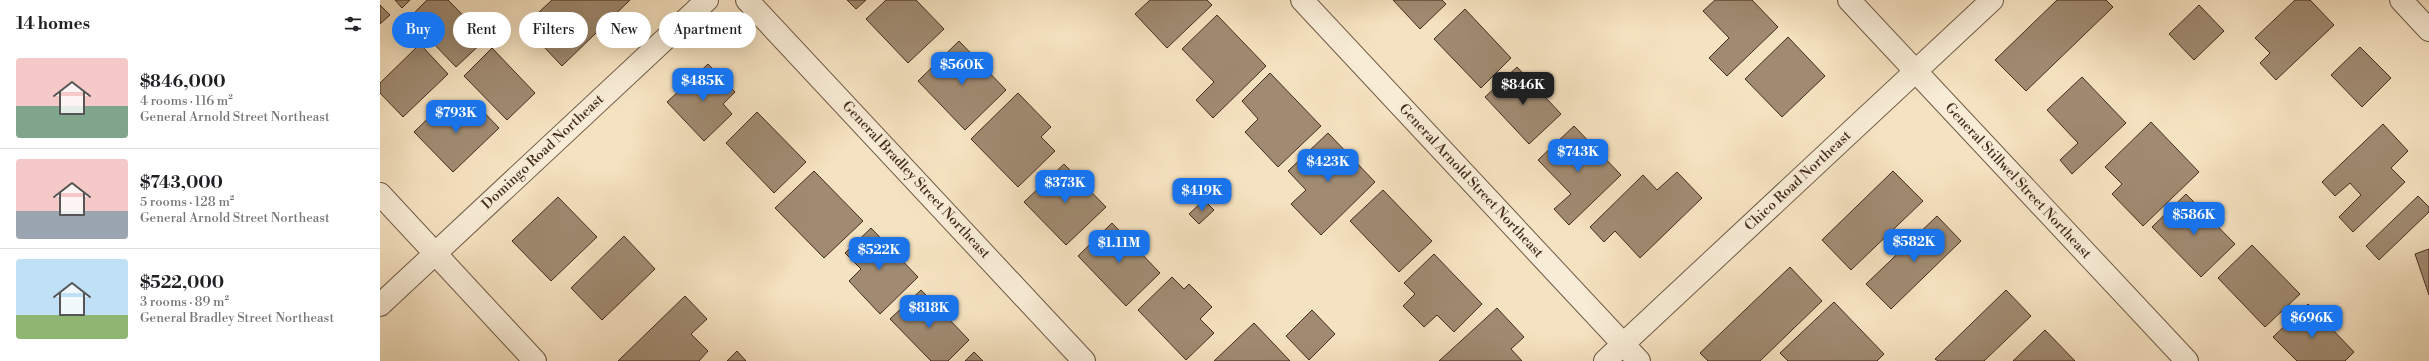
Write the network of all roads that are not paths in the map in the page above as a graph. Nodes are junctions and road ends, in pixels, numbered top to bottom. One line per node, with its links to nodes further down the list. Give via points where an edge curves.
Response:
1 (707, 0): 10 (street, Domingo Road Northeast)
2 (747, 0): 14 (street, General Bradley Street Northeast)
3 (1302, 0): 12 (street, General Arnold Street Northeast)
4 (1849, 0): 8 (street, General Stillwel Street Northeast)
5 (1992, 0): 8 (street, Chico Road Northeast)
6 (2401, 0): 7 (street)
7 (2429, 30)
8 (1916, 71): 12 (street, Chico Road Northeast); 17 (street, General Stillwel Street Northeast)
9 (380, 194): 10 (street)
10 (435, 254): 11 (street, Domingo Road Northeast); 13 (street)
11 (380, 305)
12 (1624, 344): 15 (street, Chico Road Northeast); 16 (street, General Arnold Street Northeast)
13 (535, 361)
14 (1084, 361)
15 (1604, 361)
16 (1640, 361)
17 (2187, 361)

